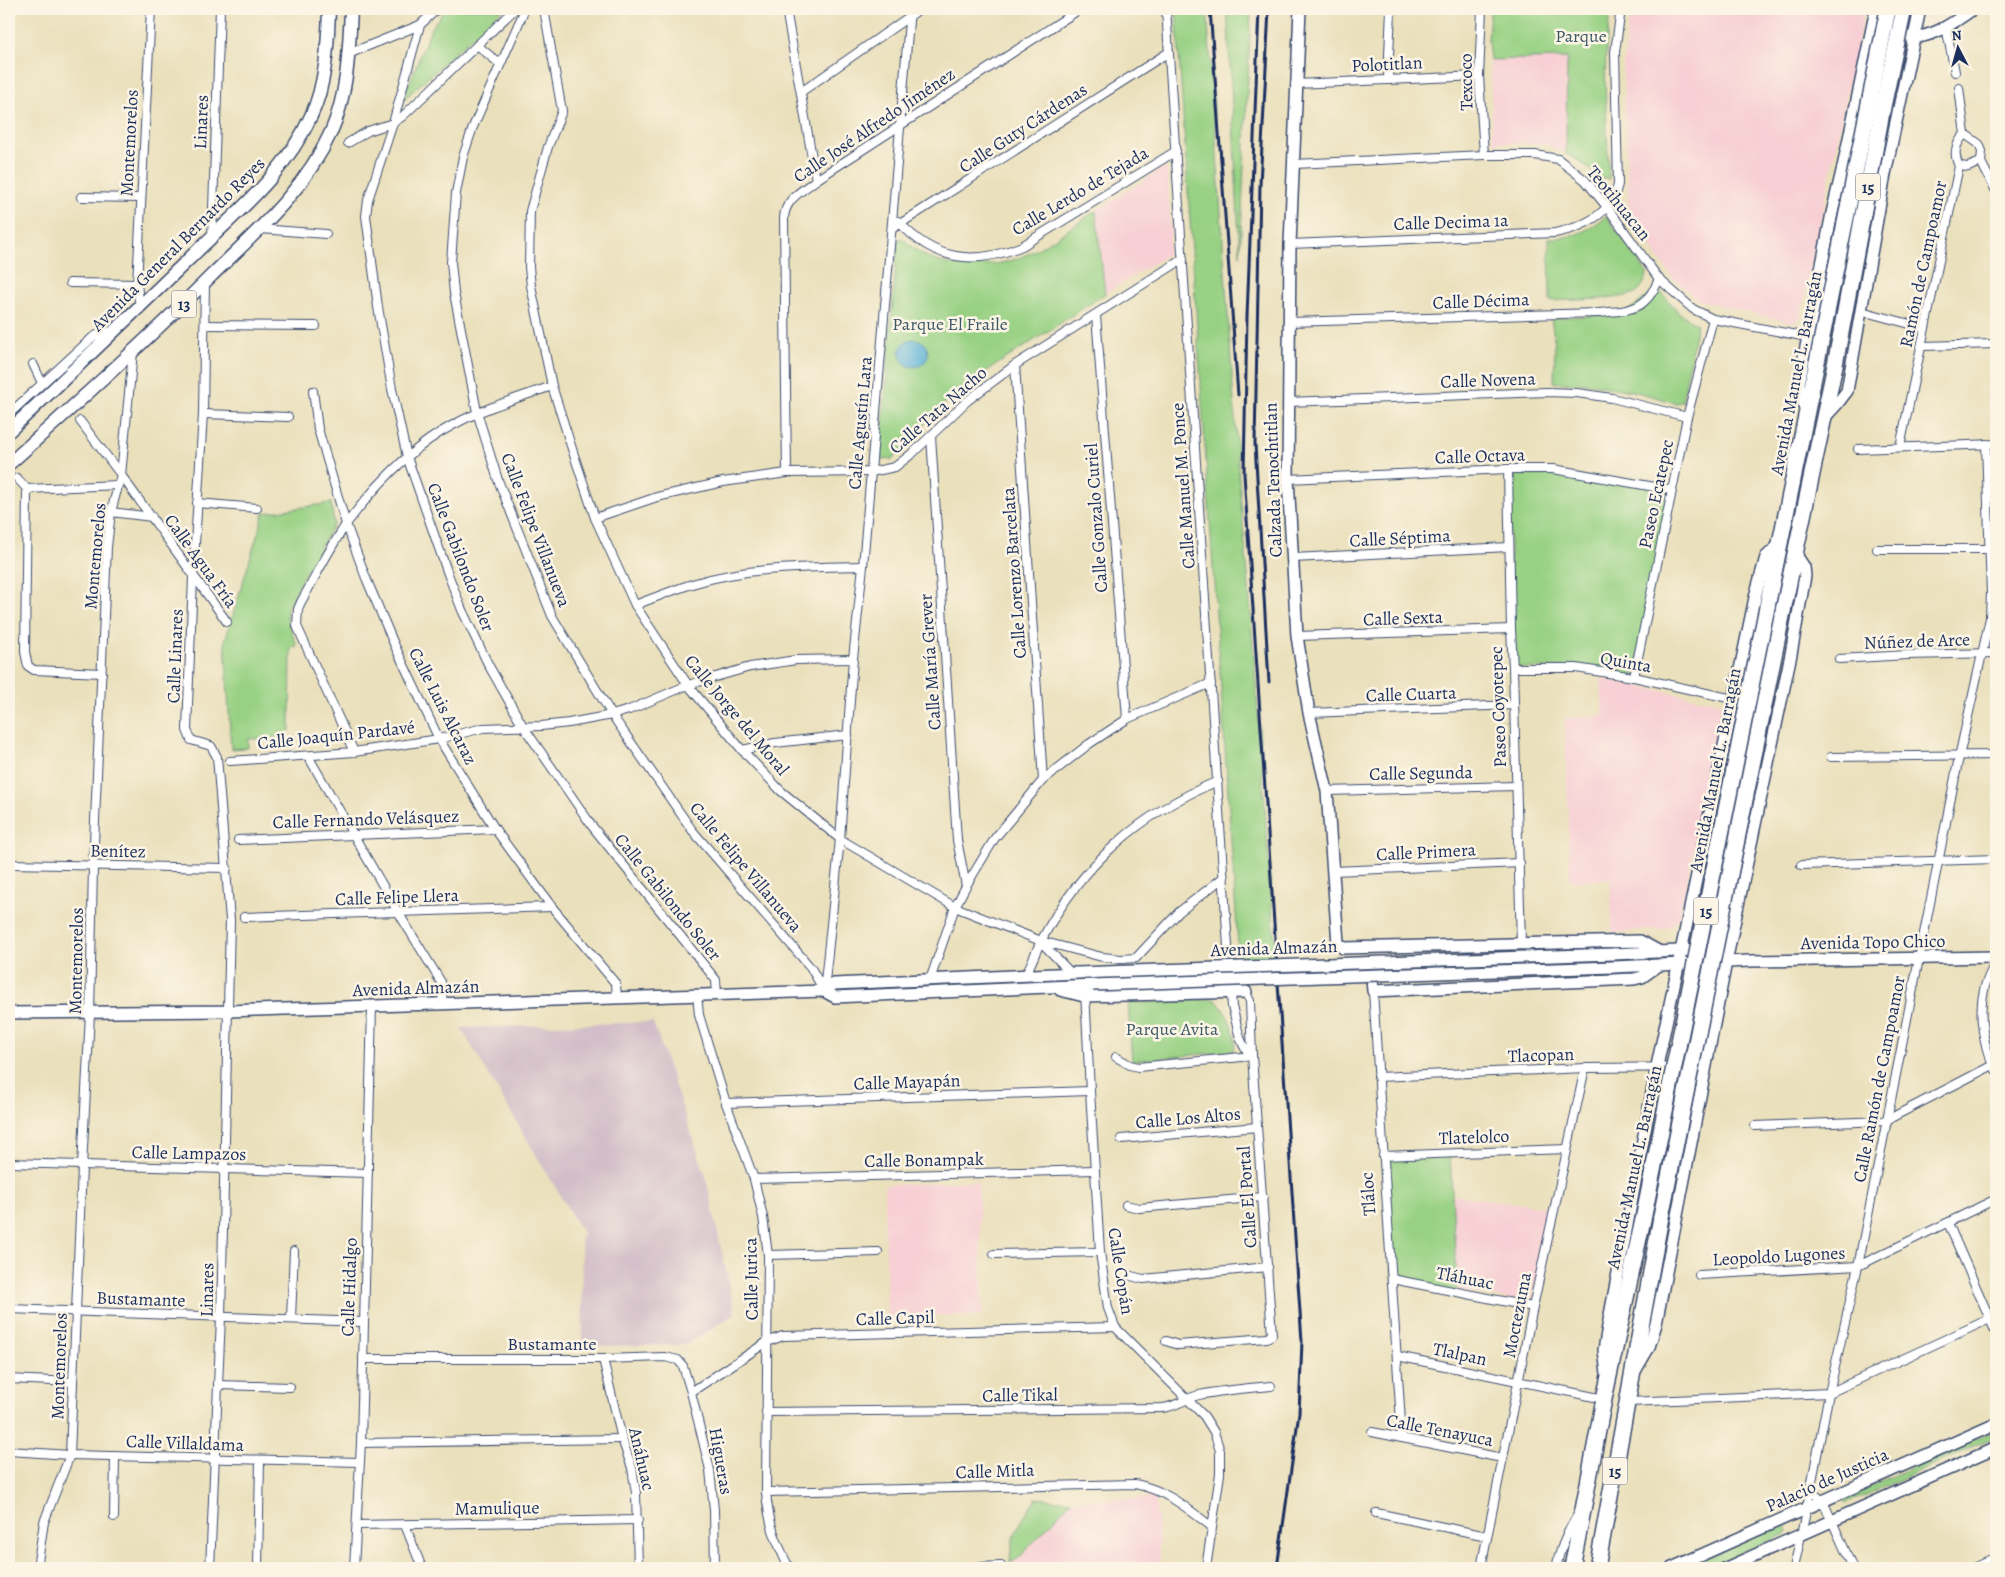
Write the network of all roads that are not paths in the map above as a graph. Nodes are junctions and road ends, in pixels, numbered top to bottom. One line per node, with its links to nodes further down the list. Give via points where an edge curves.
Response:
1 (151, 9): 51 (street, Montemorelos)
2 (220, 9): 60 (street, Linares)
3 (330, 9): 60 (main road, Avenida General Bernardo Reyes / 13, via 327,53 312,114 292,152 276,173)
4 (351, 9): 29 (main road, 13)
5 (437, 9): 23 (street)
6 (515, 9): 27 (street)
7 (525, 9): 30 (street, Calle Felipe Villanueva)
8 (544, 9): 83 (street, Calle Jorge del Moral, via 562,111 532,202 528,249 531,286)
9 (786, 9): 36 (street)
10 (920, 9): 22 (street)
11 (1080, 9): 38 (street, Calle José Alfredo Jiménez)
12 (1166, 9): 28 (street, Calle Manuel M. Ponce)
13 (1300, 9): 34 (street, Calzada Tenochtitlan)
14 (1391, 9): 33 (street)
15 (1482, 9): 32 (street, Texcoco)
16 (1621, 9): 52 (street, via 1615,52 1618,184)
17 (1876, 9): 25 (street)
18 (1888, 9): 89 (highway, Avenida Manuel L. Barragán / 15, bridge)
19 (1904, 9): 92 (highway, Avenida Manuel L. Barragán / 15, bridge)
20 (1920, 9): 26 (street)
21 (1973, 9): 24 (street)
22 (910, 12): 36 (street); 38 (street, Calle Agustín Lara)
23 (420, 25): 29 (street); 37 (street, Calle Gabilondo Soler)
24 (1946, 27): 26 (street); 31 (street)
25 (1872, 36): 26 (street); 46 (street)
26 (1914, 38): 47 (street)
27 (477, 45): 30 (street); 37 (street)
28 (1169, 52): 41 (street, Calle Manuel M. Ponce); 56 (street, Calle Guty Cárdenas)
29 (348, 54): 57 (main road, 13, via 339,110 331,133 305,177)
30 (500, 64): 86 (street, Calle Felipe Villanueva, via 463,157 452,231 454,293)
31 (1955, 72)
32 (1479, 76): 33 (street, Polotitlan); 42 (street, Texcoco)
33 (1388, 79): 34 (street, Polotitlan)
34 (1296, 84): 44 (street, Calzada Tenochtitlan)
35 (1959, 88): 39 (street, Ramón de Campoamor)
36 (801, 92): 48 (street)
37 (393, 123): 40 (street, via 368,131); 100 (street, Calle Gabilondo Soler, via 368,200 366,216 378,307)
38 (900, 125): 48 (street, Calle José Alfredo Jiménez); 54 (street, Calle Agustín Lara)
39 (1965, 134): 43 (street, via 1979,144); 45 (street, Ramón de Campoamor, via 1958,141 1956,150)
40 (348, 143)
41 (1176, 151): 56 (street, Calle Lerdo de Tejada, via 1022,246 1000,254 968,257 940,253 920,243); 62 (street, Calle Manuel M. Ponce)
42 (1484, 155): 44 (street, Teotihuacan); 52 (street, Teotihuacan, via 1535,155 1558,160 1585,180)
43 (1981, 162): 45 (street, via 1968,167); 49 (street)
44 (1294, 164): 61 (street, Calzada Tenochtitlan)
45 (1959, 166): 74 (street, Ramón de Campoamor)
46 (1844, 167): 47 (street, via 1850,180 1861,186 1877,183); 53 (street)
47 (1885, 174): 55 (street)
48 (816, 180): 104 (street, Calle José Alfredo Jiménez, via 794,197 784,212)
49 (1996, 191)
50 (81, 197): 51 (street)
51 (141, 198): 66 (street, Montemorelos)
52 (1607, 207): 61 (street, Calle Decima 1a, via 1584,224 1555,233); 63 (street, Teotihuacan)
53 (1832, 213): 55 (street, via 1846,204 1859,203); 76 (street)
54 (893, 216): 56 (street, Calle Lerdo de Tejada); 58 (street, Calle Agustín Lara)
55 (1878, 216): 68 (street)
56 (901, 224): 58 (street, Calle Guty Cárdenas)
57 (260, 229): 59 (street); 64 (main road, 13)
58 (892, 229): 103 (street, Calle Agustín Lara)
59 (326, 234)
60 (212, 237): 67 (main road, Avenida General Bernardo Reyes / 13)
61 (1290, 244): 71 (street, Calzada Tenochtitlan)
62 (1183, 259): 69 (street, Calle Tata Nacho); 136 (street, Calle Manuel M. Ponce)
63 (1659, 280): 70 (street, Teotihuacan, via 1693,309); 71 (street, Calle Décima, via 1647,300 1624,310)
64 (205, 283): 72 (street, Calle Linares); 79 (main road, 13)
65 (70, 284): 66 (street)
66 (137, 284): 67 (street, Montemorelos)
67 (140, 309): 75 (main road, Avenida General Bernardo Reyes / 13)
68 (1861, 312): 74 (street); 92 (street, via 1847,391)
69 (1096, 315): 81 (street, Calle Tata Nacho); 142 (street, Calle Gonzalo Curiel)
70 (1713, 319): 76 (street, Teotihuacan); 91 (street, Paseo Ecatepec)
71 (1288, 322): 85 (street, Calzada Tenochtitlan)
72 (205, 325): 73 (street); 88 (street, Calle Linares)
73 (316, 326)
74 (1925, 328): 78 (street, Ramón de Campoamor)
75 (115, 332): 82 (street, via 96,335); 94 (main road, Avenida General Bernardo Reyes / 13)
76 (1807, 337): 89 (street, via 1798,389)
77 (1996, 344): 78 (street)
78 (1922, 346): 98 (street, Ramón de Campoamor)
79 (134, 352): 101 (main road, 13); 105 (street, Montemorelos)
80 (33, 364): 82 (street)
81 (1015, 364): 95 (street, Calle Tata Nacho, via 967,401); 153 (street, Calle Lorenzo Barcelata)
82 (42, 383): 87 (street)
83 (552, 386): 86 (street); 115 (street, Calle Jorge del Moral)
84 (313, 391): 116 (street, Calle Luis Alcaraz, via 318,429)
85 (1288, 402): 91 (street, Calle Novena, via 1547,392 1612,398); 107 (street, Calzada Tenochtitlan)
86 (477, 412): 100 (street); 141 (street, Calle Felipe Villanueva, via 498,480 552,616)
87 (9, 414)
88 (203, 414): 90 (street); 111 (street, Calle Linares)
89 (1807, 414): 117 (highway, Avenida Manuel L. Barragán / 15)
90 (288, 417)
91 (1687, 417): 110 (street, Paseo Ecatepec)
92 (1825, 417): 121 (highway, Avenida Manuel L. Barragán / 15)
93 (80, 421): 105 (street, Calle Agua Fría)
94 (9, 431)
95 (931, 436): 103 (street, Calle Tata Nacho, via 895,467); 172 (street, Calle María Grever, via 957,840)
96 (1986, 444): 97 (street); 98 (street); 120 (street, Calle Ramón de Campoamor)
97 (1996, 444)
98 (1900, 447): 99 (street)
99 (1858, 449)
100 (407, 457): 116 (street); 143 (street, Calle Gabilondo Soler, via 462,610)
101 (9, 464)
102 (1508, 469): 107 (street, Calle Octava); 110 (street, Calle Octava, via 1574,471); 118 (street, Paseo Coyotepec)
103 (871, 472): 104 (street, Calle Tata Nacho); 123 (street, Calle Agustín Lara)
104 (787, 473): 115 (street, Calle Tata Nacho, via 701,486)
105 (121, 474): 108 (street, Montemorelos); 114 (street, Calle Agua Fría)
106 (17, 478): 109 (street)
107 (1288, 480): 122 (street, Calzada Tenochtitlan)
108 (118, 485): 109 (street); 113 (street, Montemorelos)
109 (27, 489): 134 (street, via 25,652 28,667 34,670)
110 (1672, 490): 135 (street, Paseo Ecatepec)
111 (197, 503): 112 (street); 124 (street, Calle Linares)
112 (257, 508)
113 (111, 512): 114 (street, Calle Agua Fría); 134 (street, Montemorelos)
114 (152, 517): 124 (street, Calle Agua Fría)
115 (595, 518): 125 (street, Calle Jorge del Moral)
116 (346, 524): 145 (street, Calle Luis Alcaraz, via 394,644); 147 (street, via 301,602 296,617 299,633)
117 (1781, 543): 138 (street, via 1766,557); 261 (highway, Avenida Manuel L. Barragán / 15, bridge)
118 (1509, 547): 122 (street, Calle Séptima); 127 (street, Paseo Coyotepec)
119 (1877, 549): 120 (street)
120 (1993, 549): 130 (street, Calle Ramón de Campoamor, via 1990,618)
121 (1796, 555): 162 (street, via 1804,567 1804,585); 259 (highway, Avenida Manuel L. Barragán / 15, bridge, via 1661,1217)
122 (1293, 558): 128 (street, Calzada Tenochtitlan)
123 (863, 566): 125 (street, via 796,567 720,577); 132 (street, Calle Agustín Lara)
124 (193, 577): 126 (street, Calle Agua Fría); 169 (street, Calle Linares, via 187,730 191,740 211,746 216,754)
125 (635, 605): 137 (street, Calle Jorge del Moral)
126 (227, 622)
127 (1510, 629): 128 (street, Calle Sexta); 133 (street, Paseo Coyotepec)
128 (1297, 636): 140 (street, Calzada Tenochtitlan)
129 (1996, 653): 130 (street, Núñez de Arce)
130 (1983, 654): 131 (street, Núñez de Arce, via 1907,654); 150 (street, Calle Ramón de Campoamor)
131 (1839, 659)
132 (853, 660): 137 (street, Calle Joaquín Pardavé, via 796,660 750,667); 144 (street, Calle Agustín Lara)
133 (1513, 668): 135 (street, Quinta, via 1576,668); 139 (street, Paseo Coyotepec)
134 (102, 673): 168 (street, Montemorelos)
135 (1634, 677): 138 (street, Quinta)
136 (1211, 683): 142 (street); 154 (street, Calle Manuel M. Ponce)
137 (688, 685): 141 (street, Calle Joaquín Pardavé); 146 (street, Calle Jorge del Moral)
138 (1732, 699): 159 (street)
139 (1514, 705): 140 (street, Calle Cuarta); 155 (street, Paseo Coyotepec)
140 (1309, 714): 156 (street, Calzada Tenochtitlan)
141 (612, 715): 143 (street, Calle Joaquín Pardavé, via 569,723); 197 (street, Calle Felipe Villanueva, via 692,830 811,968)
142 (1127, 719): 153 (street)
143 (523, 726): 145 (street, Calle Joaquín Pardavé, via 483,728); 202 (street, Calle Gabilondo Soler, via 592,826 716,980)
144 (848, 735): 146 (street); 160 (street, Calle Agustín Lara)
145 (438, 739): 147 (street, Calle Joaquín Pardavé); 157 (street, Calle Luis Alcaraz)
146 (742, 750): 160 (street, Calle Jorge del Moral, via 780,791)
147 (354, 752): 149 (street, Calle Joaquín Pardavé)
148 (1996, 755): 150 (street)
149 (308, 756): 152 (street, Calle Joaquín Pardavé); 158 (street)
150 (1959, 756): 151 (street); 164 (street, Calle Ramón de Campoamor)
151 (1831, 757)
152 (230, 761)
153 (1043, 780): 172 (street, via 995,838)
154 (1218, 781): 171 (street, Calle Manuel M. Ponce); 177 (street, via 1164,807 1106,852 1070,893)
155 (1516, 786): 156 (street, Calle Segunda); 165 (street, Paseo Coyotepec)
156 (1327, 791): 170 (street, Calzada Tenochtitlan)
157 (495, 828): 158 (street, Calle Fernando Velásquez); 173 (street, Calle Luis Alcaraz)
158 (352, 835): 161 (street, Calle Fernando Velásquez); 175 (street)
159 (1705, 835): 162 (street); 182 (street)
160 (840, 839): 174 (street, Calle Jorge del Moral); 197 (street, Calle Agustín Lara)
161 (238, 840)
162 (1751, 845): 181 (street)
163 (1996, 859): 164 (street)
164 (1939, 861): 167 (street); 185 (street, Calle Ramón de Campoamor)
165 (1520, 863): 170 (street, Calle Primera); 178 (street, Paseo Coyotepec)
166 (9, 864): 168 (street, Benítez)
167 (1801, 864)
168 (93, 866): 169 (street, Benítez); 208 (street, Montemorelos)
169 (227, 868): 206 (street, Calle Linares, via 230,920)
170 (1334, 871): 180 (street, Calzada Tenochtitlan, via 1338,944 1340,947)
171 (1224, 877): 177 (street, Calle Jorge del Moral, via 1179,912 1136,958 1102,957); 186 (street, Calle Manuel M. Ponce)
172 (966, 886): 174 (street)
173 (552, 907): 175 (street, Calle Felipe Llera); 203 (street, Calle Luis Alcaraz, via 616,984)
174 (955, 907): 177 (street, Calle Jorge del Moral); 194 (street)
175 (398, 912): 176 (street, Calle Felipe Llera); 204 (street, via 441,982)
176 (244, 917)
177 (1041, 941): 192 (street); 193 (street)
178 (1521, 943): 179 (street); 183 (street, via 1640,941)
179 (1432, 947): 180 (street); 195 (street)
180 (1370, 948): 198 (street, Tláloc)
181 (1728, 949): 182 (street, Avenida Almazán); 187 (street, Avenida Topo Chico); 189 (street)
182 (1681, 951): 183 (street, Avenida Almazán); 190 (street)
183 (1660, 952): 192 (street, Avenida Almazán, bridge)
184 (1996, 957): 185 (street, Avenida Topo Chico)
185 (1919, 958): 187 (street, Avenida Topo Chico); 218 (street, Calle Ramón de Campoamor)
186 (1230, 961): 199 (street, Calle Manuel M. Ponce); 200 (street, Calle Manuel M. Ponce)
187 (1750, 961): 189 (street, Avenida Topo Chico)
188 (1996, 961): 213 (street, via 1984,990 1982,1010 1988,1050)
189 (1726, 962): 190 (street, Avenida Almazán); 212 (street)
190 (1678, 964): 191 (street, Avenida Almazán); 211 (street)
191 (1659, 965): 195 (street, via 1634,979); 196 (street, Avenida Almazán, bridge)
192 (1074, 973): 193 (street, Avenida Almazán)
193 (1025, 976): 194 (street, Avenida Almazán)
194 (930, 980): 197 (street, Avenida Almazán, via 834,984)
195 (1434, 988): 198 (street)
196 (1088, 989): 197 (street, Avenida Almazán, via 1046,987 835,997); 199 (street); 216 (street, Calle Copán)
197 (824, 991): 202 (street, Avenida Almazán)
198 (1372, 991): 215 (street, Tláloc)
199 (1232, 992): 200 (street); 209 (street, Calle El Portal, via 1240,1039)
200 (1246, 992): 209 (street, Calle El Portal, via 1250,1004)
201 (697, 995): 202 (street, Avenida Almazán); 203 (street, Avenida Almazán); 217 (street, Calle Jurica, via 698,1016)
202 (717, 995)
203 (617, 998): 204 (street, Avenida Almazán)
204 (443, 1004): 205 (street, Avenida Almazán)
205 (372, 1007): 206 (street, Avenida Almazán); 228 (street, Calle Hidalgo)
206 (228, 1011): 208 (street, Avenida Almazán); 226 (street, Linares)
207 (9, 1013): 208 (street, Avenida Almazán)
208 (90, 1014): 225 (street, Montemorelos)
209 (1252, 1056): 210 (street, via 1138,1066); 220 (street, Calle El Portal)
210 (1116, 1057)
211 (1657, 1066): 212 (street, Tlacopan); 214 (street, Tlacopan); 261 (street, via 1608,1324 1604,1350)
212 (1705, 1067): 259 (street, via 1656,1324 1649,1347)
213 (1995, 1067): 218 (street)
214 (1585, 1068): 215 (street, Tlacopan); 222 (street, Moctezuma)
215 (1378, 1077): 223 (street, Tláloc)
216 (1090, 1091): 217 (street, Calle Mayapán); 227 (street, Calle Copán)
217 (726, 1103): 229 (street, Calle Jurica)
218 (1885, 1121): 219 (street); 239 (street, Calle Ramón de Campoamor)
219 (1755, 1126)
220 (1257, 1127): 221 (street, Calle Los Altos); 230 (street, Calle El Portal)
221 (1121, 1139)
222 (1567, 1149): 223 (street, Tlatelolco); 244 (street, Moctezuma)
223 (1383, 1156): 243 (street, Tláloc)
224 (9, 1163): 225 (street, Calle Lampazos)
225 (82, 1167): 226 (street, Calle Lampazos); 246 (street, Montemorelos)
226 (224, 1168): 228 (street, Calle Lampazos); 247 (street, Linares)
227 (1095, 1170): 229 (street, Calle Bonampak); 236 (street, Calle Copán)
228 (368, 1173): 250 (street, Calle Hidalgo)
229 (754, 1179): 238 (street, Calle Jurica)
230 (1262, 1197): 232 (street, via 1139,1208); 240 (street, Calle El Portal)
231 (1996, 1199): 233 (street, Leopoldo Lugones)
232 (1126, 1205)
233 (1948, 1223): 239 (street, Leopoldo Lugones); 249 (street)
234 (294, 1251): 248 (street)
235 (878, 1252): 238 (street)
236 (1100, 1252): 237 (street); 251 (street, Calle Copán, via 1108,1308)
237 (994, 1254)
238 (768, 1255): 254 (street, Calle Jurica)
239 (1858, 1266): 241 (street, Leopoldo Lugones); 268 (street, Calle Ramón de Campoamor)
240 (1268, 1267): 242 (street, via 1143,1279); 253 (street, Calle El Portal, via 1271,1336 1178,1345)
241 (1699, 1275)
242 (1131, 1276)
243 (1392, 1279): 244 (street, Tláhuac); 255 (street, Tláloc)
244 (1533, 1307): 263 (street, Moctezuma)
245 (9, 1309): 246 (street, Bustamante)
246 (76, 1312): 247 (street, Bustamante); 262 (street, Montemorelos)
247 (221, 1317): 248 (street, Bustamante); 264 (street, Linares)
248 (291, 1318): 250 (street, Bustamante)
249 (1993, 1318): 252 (street); 268 (street)
250 (362, 1322): 256 (street, Calle Hidalgo)
251 (1115, 1327): 254 (street, Calle Capil, via 783,1336); 270 (street, Calle Copán)
252 (1996, 1333)
253 (1166, 1341)
254 (767, 1342): 267 (street, Calle Capil); 272 (street, Calle Jurica)
255 (1397, 1356): 263 (street, Tlalpan); 275 (street, Tláloc)
256 (363, 1359): 257 (street, Bustamante); 277 (street, Calle Hidalgo)
257 (603, 1359): 258 (street, Bustamante, via 664,1357); 276 (street, Anáhuac)
258 (681, 1362): 267 (street, Higueras)
259 (1633, 1374): 271 (highway, Avenida Manuel L. Barragán / 15)
260 (9, 1379): 262 (street)
261 (1608, 1381): 269 (highway, Avenida Manuel L. Barragán / 15)
262 (73, 1382): 280 (street, Montemorelos)
263 (1519, 1382): 269 (street, Tlalpan); 282 (street, Moctezuma)
264 (218, 1385): 266 (street); 283 (street, Linares)
265 (1271, 1386): 270 (street, Calle Tikal, via 1207,1393)
266 (290, 1387)
267 (691, 1392): 309 (street, Higueras, via 712,1484)
268 (1829, 1393): 271 (street); 286 (street, Calle Ramón de Campoamor)
269 (1604, 1399): 289 (highway, Avenida Manuel L. Barragán / 15)
270 (1188, 1400): 272 (street, Calle Tikal, via 1162,1408); 297 (street, Calle Copán, via 1204,1416 1220,1451)
271 (1628, 1402): 316 (highway, Avenida Manuel L. Barragán / 15)
272 (766, 1412): 287 (street, Calle Jurica)
273 (1996, 1424): 288 (street, Palacio de Justicia)
274 (1372, 1432): 275 (street, Calle Tenayuca)
275 (1402, 1438): 282 (street, Calle Tenayuca)
276 (622, 1439): 277 (street); 293 (street, Anáhuac, via 632,1468)
277 (361, 1443): 285 (street, Calle Hidalgo)
278 (1996, 1448): 294 (street)
279 (9, 1452): 280 (street, Calle Villaldama)
280 (70, 1455): 281 (street, Calle Villaldama); 303 (street, Montemorelos, via 44,1522)
281 (116, 1456): 283 (street, Calle Villaldama); 292 (street)
282 (1502, 1458): 299 (street, Moctezuma)
283 (214, 1459): 284 (street, Calle Villaldama); 304 (street, Linares)
284 (260, 1460): 285 (street, Calle Villaldama); 305 (street)
285 (360, 1462): 295 (street, Calle Hidalgo)
286 (1810, 1491): 288 (street); 290 (street, Calle Ramón de Campoamor)
287 (766, 1492): 297 (street, Calle Mitla, via 1135,1484 1166,1494); 310 (street, Calle Jurica, via 773,1536)
288 (1823, 1501): 290 (street, Palacio de Justicia); 294 (street)
289 (1584, 1504): 314 (street, via 1566,1534); 315 (highway, Avenida Manuel L. Barragán / 15)
290 (1807, 1508): 298 (street, Calle Ramón de Campoamor); 301 (street, Palacio de Justicia)
291 (1376, 1513): 299 (street)
292 (114, 1517)
293 (638, 1520): 296 (street, Mamulique); 308 (street, Anáhuac)
294 (1832, 1522): 298 (street); 320 (street)
295 (356, 1525): 296 (street, Mamulique); 306 (street, Calle Hidalgo)
296 (405, 1525): 307 (street)
297 (1212, 1526): 312 (street, Calle Copán)
298 (1800, 1535): 318 (street); 319 (street, Calle Ramón de Campoamor)
299 (1487, 1536): 313 (street, Moctezuma)
300 (1996, 1558): 321 (street)
301 (1693, 1563): 317 (street, Palacio de Justicia)
302 (1001, 1566): 311 (street)
303 (37, 1568)
304 (210, 1568)
305 (258, 1568)
306 (354, 1568)
307 (422, 1568)
308 (638, 1568)
309 (715, 1568)
310 (789, 1568)
311 (960, 1568)
312 (1206, 1568)
313 (1481, 1568)
314 (1556, 1568)
315 (1572, 1568)
316 (1597, 1568)
317 (1677, 1568)
318 (1726, 1568)
319 (1794, 1568)
320 (1853, 1568)
321 (1974, 1568)

